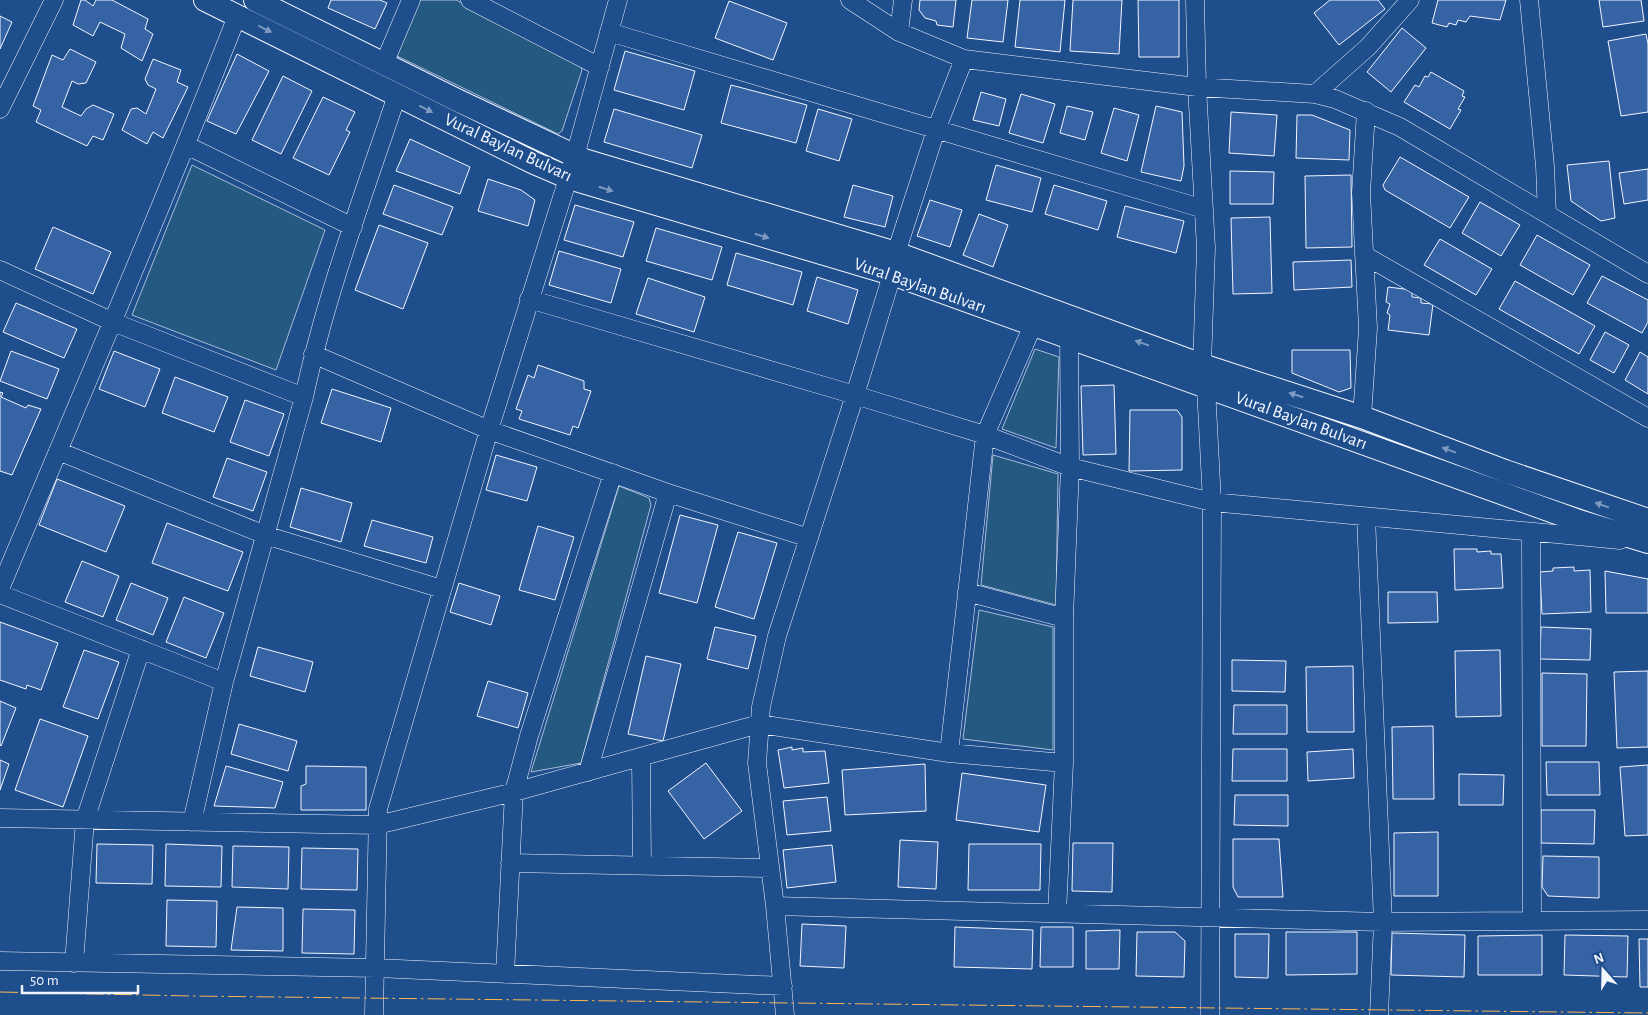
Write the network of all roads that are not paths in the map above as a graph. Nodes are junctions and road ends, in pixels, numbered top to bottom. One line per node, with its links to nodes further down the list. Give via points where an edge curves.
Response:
1 (54, 0): 21 (street)
2 (205, 0): 12 (main road, Vural Baylan Bulvarı)
3 (254, 0): 16 (main road, Vural Baylan Bulvarı)
4 (411, 0): 16 (street)
5 (470, 0): 17 (street)
6 (618, 0): 13 (street)
7 (850, 0): 14 (street)
8 (903, 0): 14 (street)
9 (1196, 0): 18 (street)
10 (1410, 0): 19 (street, via 1368,47)
11 (1529, 0): 28 (street, via 1545,166)
12 (237, 16): 20 (main road, Vural Baylan Bulvarı, one-way to 20); 24 (street)
13 (609, 32): 17 (street); 23 (street)
14 (898, 32): 15 (street)
15 (964, 59): 18 (street); 23 (street)
16 (384, 64): 25 (main road, Vural Baylan Bulvarı)
17 (600, 67): 25 (street)
18 (1197, 87): 19 (street); 27 (street)
19 (1315, 94): 22 (street)
20 (397, 95): 26 (main road, Vural Baylan Bulvarı, one-way to 26); 29 (street)
21 (2, 102)
22 (1366, 111): 28 (street, via 1400,127); 30 (street, via 1360,193)
23 (936, 130): 27 (street); 31 (street)
24 (186, 145): 29 (street); 35 (street)
25 (575, 156): 26 (street); 31 (main road, Vural Baylan Bulvarı)
26 (569, 178): 31 (main road, Vural Baylan Bulvarı, one-way to 31); 34 (street)
27 (1204, 209): 39 (street)
28 (1546, 214): 33 (street)
29 (353, 226): 38 (street)
30 (1364, 255): 43 (street, via 1368,328); 44 (street)
31 (894, 264): 36 (main road, Vural Baylan Bulvarı); 39 (main road, Vural Baylan Bulvarı, one-way to 31); 41 (street)
32 (0, 270): 35 (street)
33 (1648, 274)
34 (529, 299): 41 (street); 45 (street)
35 (113, 322): 42 (street); 47 (street)
36 (1032, 324): 37 (main road, Vural Baylan Bulvarı); 46 (street)
37 (1069, 338): 40 (main road, Vural Baylan Bulvarı); 48 (street)
38 (313, 354): 42 (street); 45 (street)
39 (1202, 365): 40 (street); 43 (main road, Vural Baylan Bulvarı, one-way to 39)
40 (1206, 387): 51 (street); 57 (main road, Vural Baylan Bulvarı, via 1578,521)
41 (855, 395): 46 (street); 56 (street)
42 (304, 397): 55 (street)
43 (1362, 417): 53 (main road, Vural Baylan Bulvarı, one-way to 43)
44 (1648, 418)
45 (489, 430): 49 (street); 59 (street)
46 (985, 435): 48 (street); 60 (street)
47 (58, 451): 55 (street); 58 (street)
48 (1070, 467): 51 (street); 62 (street)
49 (613, 474): 50 (street); 70 (street)
50 (668, 493): 56 (street); 69 (street)
51 (1212, 502): 52 (street); 80 (street)
52 (1366, 517): 54 (street); 82 (street)
53 (1648, 520)
54 (1531, 533): 57 (street); 83 (street)
55 (264, 535): 59 (street); 64 (street)
56 (809, 538): 65 (street, via 777,636)
57 (1648, 542)
58 (0, 589)
59 (442, 589): 74 (street, via 378,809)
60 (967, 592): 62 (street); 66 (street)
61 (0, 594): 63 (street)
62 (1064, 618): 68 (street)
63 (141, 649): 64 (street); 72 (street)
64 (224, 682): 73 (street)
65 (759, 724): 66 (street); 67 (street); 77 (street, via 757,763)
66 (948, 752): 68 (street)
67 (641, 757): 69 (street); 76 (street)
68 (1064, 763): 79 (street)
69 (588, 772): 70 (street)
70 (514, 792): 74 (street); 75 (street)
71 (0, 818): 72 (street)
72 (85, 820): 73 (street); 85 (street)
73 (192, 822): 74 (street)
74 (377, 825): 86 (street)
75 (510, 863): 76 (street); 87 (street)
76 (642, 866): 77 (street)
77 (770, 868): 78 (street)
78 (775, 906): 79 (street); 88 (street)
79 (1057, 913): 80 (street)
80 (1211, 917): 82 (street); 91 (street)
81 (1648, 920): 83 (street)
82 (1383, 922): 83 (street); 92 (street)
83 (1532, 922)
84 (0, 961): 85 (street)
85 (74, 963): 86 (street)
86 (376, 968): 87 (street); 89 (street)
87 (505, 974): 88 (street)
88 (783, 986): 90 (street)
89 (374, 1015)
90 (785, 1015)
91 (1210, 1015)
92 (1379, 1015)

